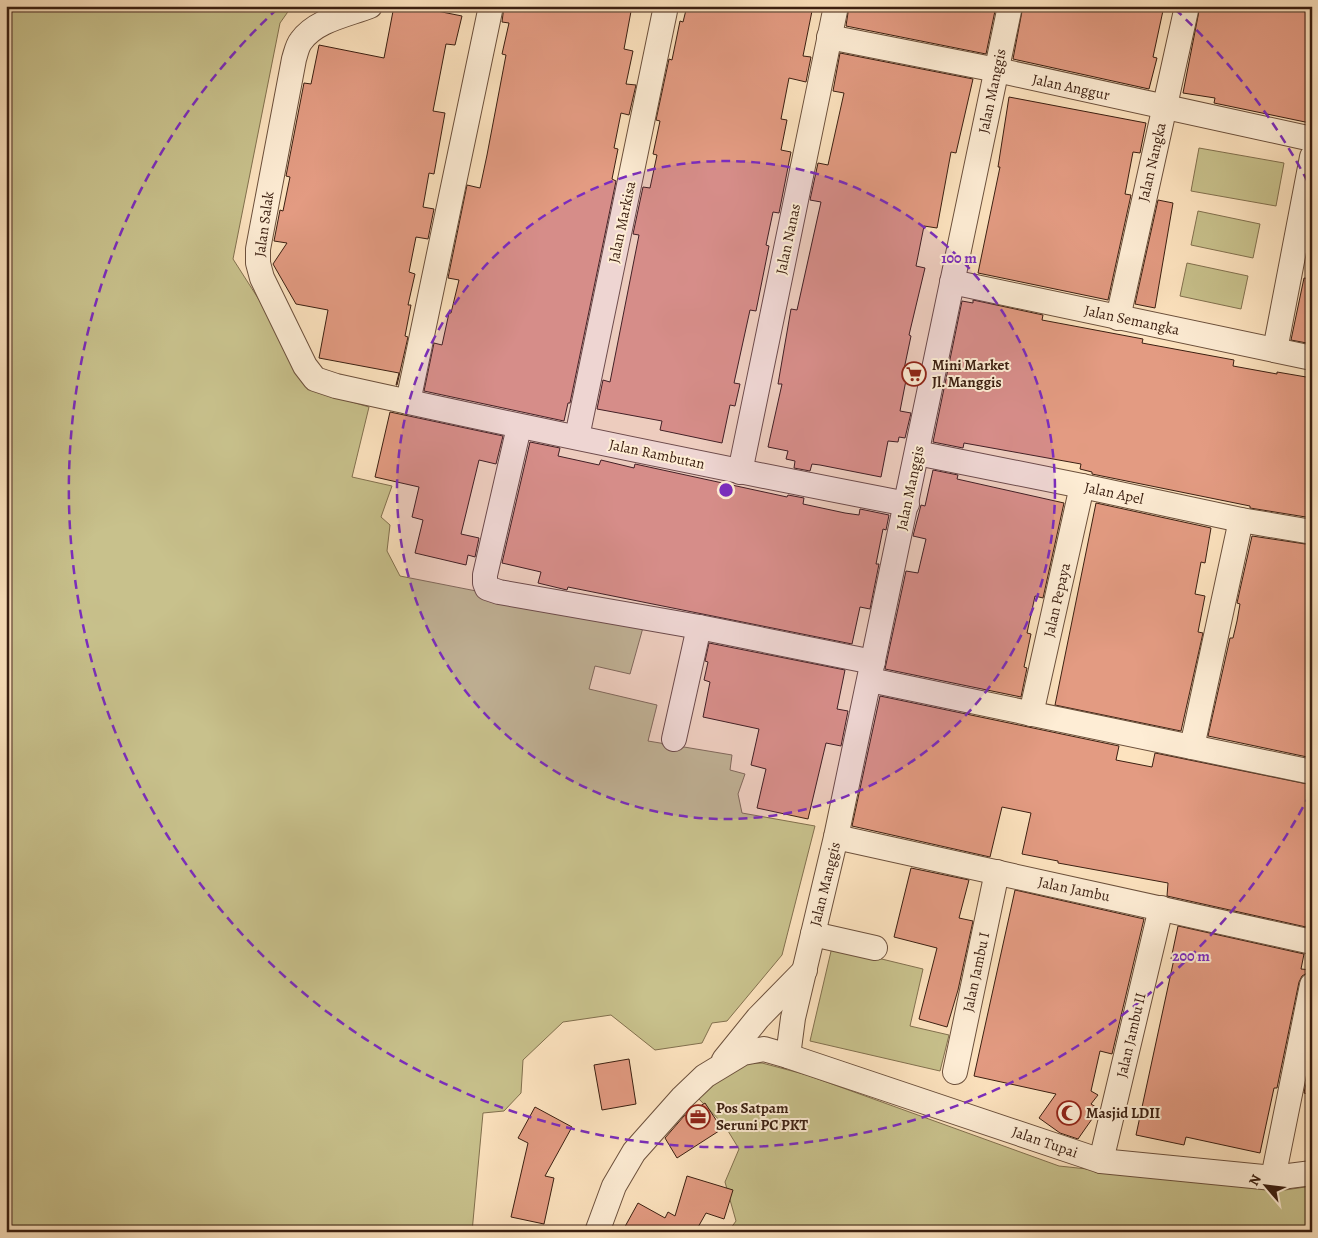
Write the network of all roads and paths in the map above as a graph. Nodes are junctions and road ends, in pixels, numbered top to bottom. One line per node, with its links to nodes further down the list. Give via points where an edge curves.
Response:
1 (370, 6): 16 (street, Jalan Salak, via 320,24 300,43 294,59 264,215 258,263 262,278 314,379)
2 (491, 6): 16 (street)
3 (666, 6): 18 (street, Jalan Markisa)
4 (836, 6): 7 (street, Jalan Nanas)
5 (1010, 6): 8 (street, Jalan Manggis)
6 (1187, 6): 9 (street, Jalan Nangka)
7 (829, 37): 8 (street, Jalan Anggur); 20 (street, Jalan Nanas)
8 (997, 70): 9 (street, Jalan Anggur); 12 (street, Jalan Manggis)
9 (1165, 108): 10 (street, Jalan Anggur); 13 (street, Jalan Nangka)
10 (1312, 139)
11 (1312, 157): 14 (street)
12 (952, 282): 13 (street, Jalan Semangka); 19 (street, Jalan Manggis)
13 (1118, 318): 14 (street, Jalan Semangka)
14 (1275, 350): 15 (street, Jalan Semangka)
15 (1312, 358)
16 (408, 402): 17 (street, Jalan Rambutan)
17 (519, 426): 18 (street, Jalan Rambutan); 25 (street, via 485,575 487,588)
18 (578, 437): 20 (street, Jalan Rambutan)
19 (917, 453): 21 (street, Jalan Apel); 22 (street, Jalan Manggis)
20 (740, 472): 22 (street, Jalan Rambutan)
21 (1082, 486): 23 (street, Jalan Apel); 27 (street, Jalan Pepaya)
22 (907, 504): 26 (street, Jalan Manggis)
23 (1241, 520): 24 (street, Jalan Apel); 29 (street)
24 (1312, 532)
25 (699, 627): 26 (street); 28 (street)
26 (871, 671): 27 (street); 31 (street, Jalan Manggis)
27 (1031, 714): 29 (street)
28 (674, 739)
29 (1192, 747): 30 (street)
30 (1312, 772)
31 (836, 837): 32 (street, Jalan Jambu); 34 (street, Jalan Manggis)
32 (997, 872): 33 (street, Jalan Jambu); 41 (street, Jalan Jambu I)
33 (1160, 908): 35 (street, Jalan Jambu); 42 (street, Jalan Jambu II)
34 (813, 934): 36 (street); 37 (street, Jalan Manggis)
35 (1312, 942)
36 (875, 948)
37 (806, 969): 39 (street, Jalan Manggis, via 793,1018); 40 (street, via 758,1018)
38 (1312, 985): 44 (street)
39 (788, 1056): 40 (street, Jalan Tupai, via 764,1049 743,1053); 42 (street, Jalan Tupai)
40 (718, 1067): 45 (street, via 682,1098 634,1152 614,1186)
41 (955, 1072)
42 (1101, 1161): 44 (street, Jalan Tupai)
43 (1312, 1173): 44 (street, Jalan Tupai)
44 (1273, 1178)
45 (597, 1232)

